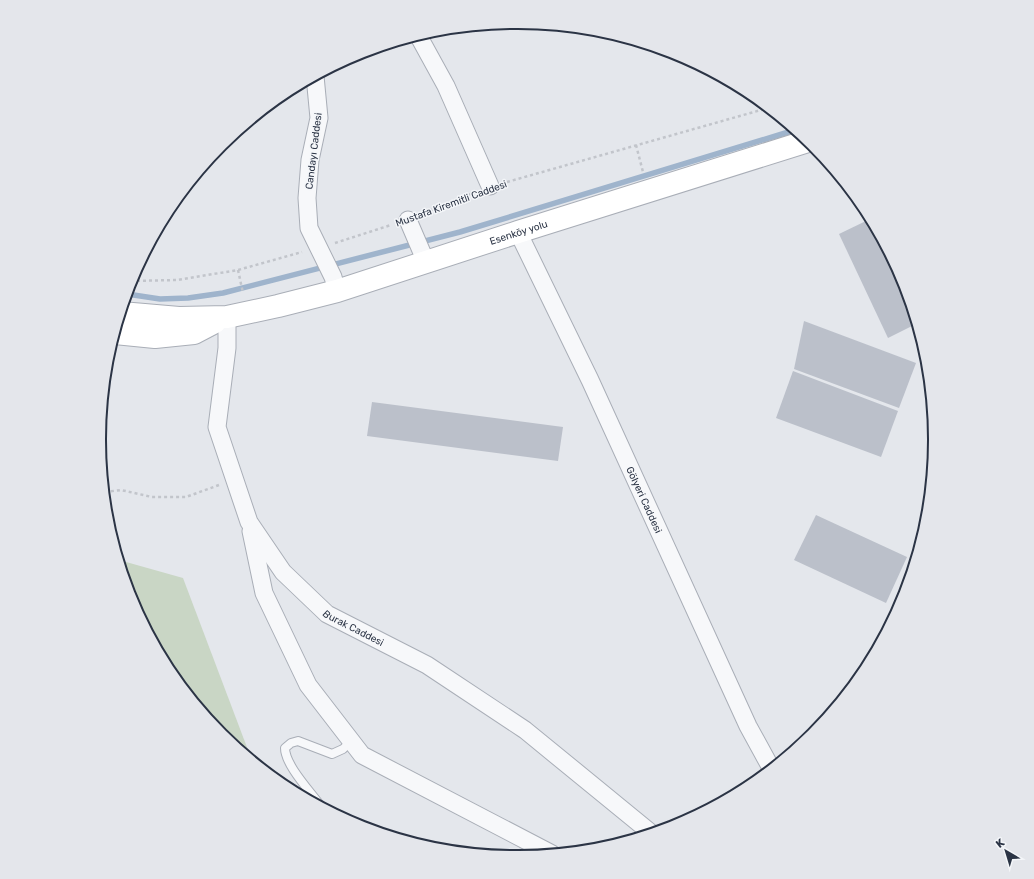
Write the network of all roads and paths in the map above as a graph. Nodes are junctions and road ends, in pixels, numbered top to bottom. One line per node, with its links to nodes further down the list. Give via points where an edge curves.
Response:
1 (421, 41): 7 (street, via 446,86)
2 (316, 82): 10 (street, Candayı Caddesi, via 319,118 310,160 307,198 309,228)
3 (761, 110): 5 (path, Mustafa Kiremitli Caddesi)
4 (801, 143): 9 (street, Esenköy yolu)
5 (636, 145): 6 (path); 7 (path, Mustafa Kiremitli Caddesi)
6 (642, 167)
7 (490, 186): 8 (path, Mustafa Kiremitli Caddesi)
8 (411, 227): 10 (path, Mustafa Kiremitli Caddesi); 11 (street)
9 (518, 232): 11 (street, Esenköy yolu); 23 (street, Gölyeri Caddesi, via 590,380 748,726)
10 (321, 253): 12 (path, Mustafa Kiremitli Caddesi); 14 (street, Candayı Caddesi)
11 (423, 256): 14 (street, Esenköy yolu)
12 (238, 270): 13 (path, Mustafa Kiremitli Caddesi, via 177,280); 15 (path)
13 (139, 281)
14 (334, 282): 17 (street, Esenköy yolu, via 278,306)
15 (244, 297)
16 (126, 313): 17 (street, via 179,318)
17 (227, 317): 18 (street, via 194,333 155,337); 19 (street, Burak Caddesi, via 227,348 217,427)
18 (120, 333)
19 (234, 480): 20 (path, via 186,497 152,497 121,490); 21 (street, Burak Caddesi)
20 (110, 491)
21 (249, 522): 22 (street, via 264,593 308,685); 25 (street, Burak Caddesi, via 283,572 327,614 427,665 525,730)
22 (351, 741): 24 (lane, via 343,749 332,754 298,741 285,748 290,766); 26 (street, via 362,755)
23 (769, 764)
24 (313, 795)
25 (646, 829)
26 (543, 849)

